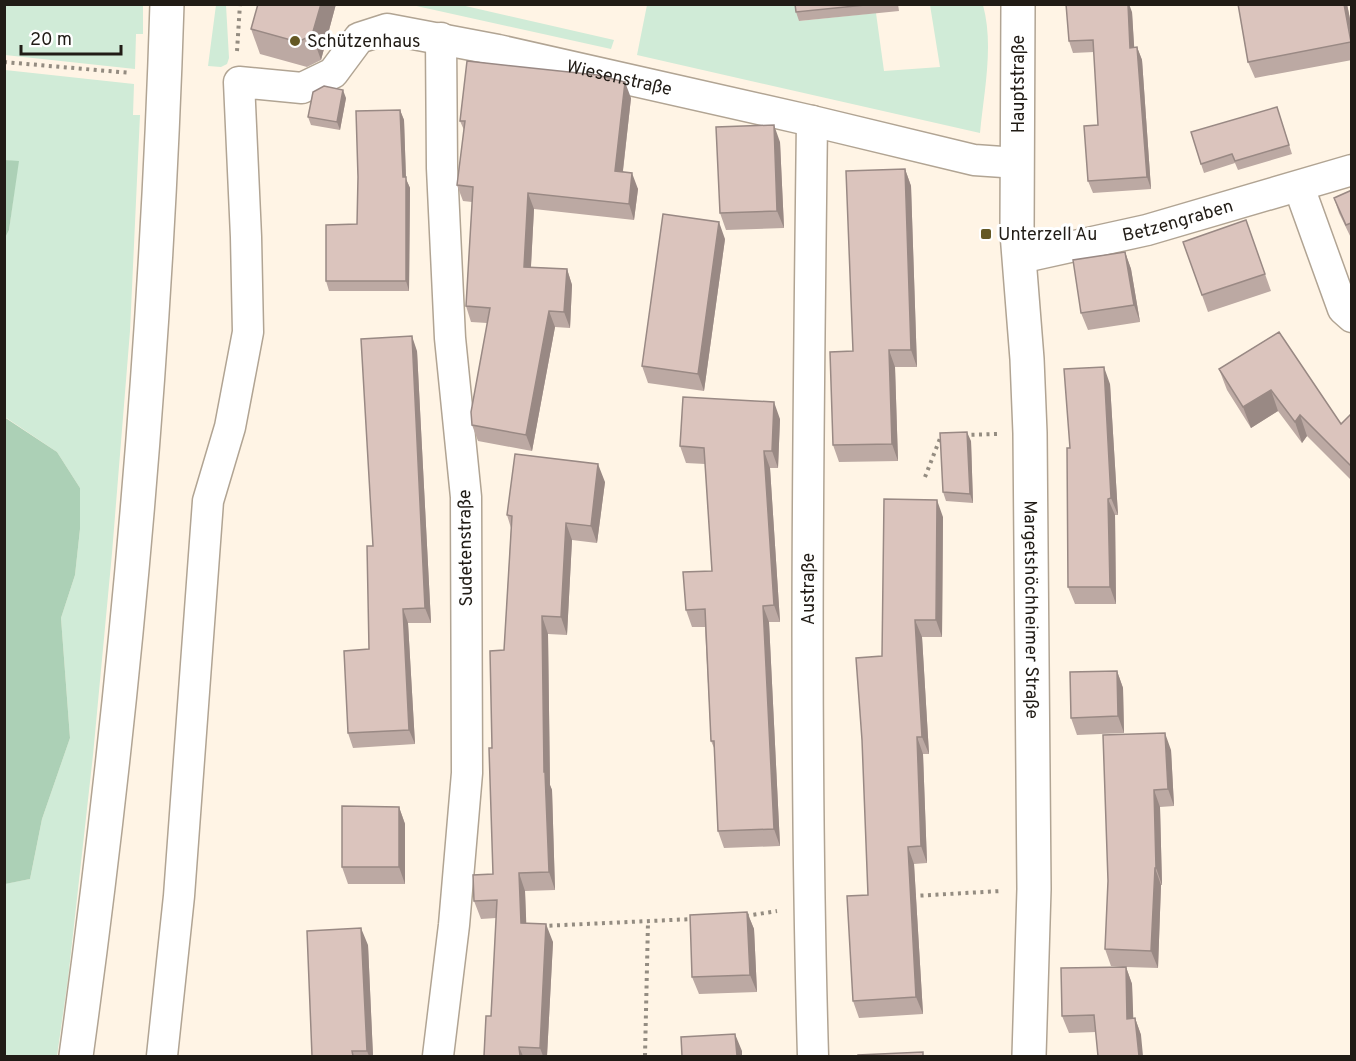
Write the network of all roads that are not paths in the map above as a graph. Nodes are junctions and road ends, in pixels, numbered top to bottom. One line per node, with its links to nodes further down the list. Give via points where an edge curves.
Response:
1 (167, 4): 10 (street, via 144,429 127,625)
2 (1018, 4): 5 (street, Hauptstraße)
3 (441, 38): 4 (street, Wiesenstraße); 11 (street, Wiesenstraße, via 387,29 359,38 333,73 302,88 239,82 248,332 230,427 207,501 178,896); 12 (street, Sudetenstraße, via 450,339 466,497 466,773 454,925)
4 (812, 121): 5 (street, Wiesenstraße, via 974,160); 13 (street, Austraße, via 807,477)
5 (1018, 163): 8 (street, Margetshöchheimer Straße)
6 (1352, 170): 7 (street, Betzengraben)
7 (1299, 187): 8 (street, Betzengraben, via 1147,230); 9 (street, via 1343,309)
8 (1020, 258): 14 (street, Margetshöchheimer Straße, via 1030,433 1034,890)
9 (1352, 317)
10 (76, 1056)
11 (162, 1056)
12 (438, 1056)
13 (813, 1056)
14 (1029, 1056)

